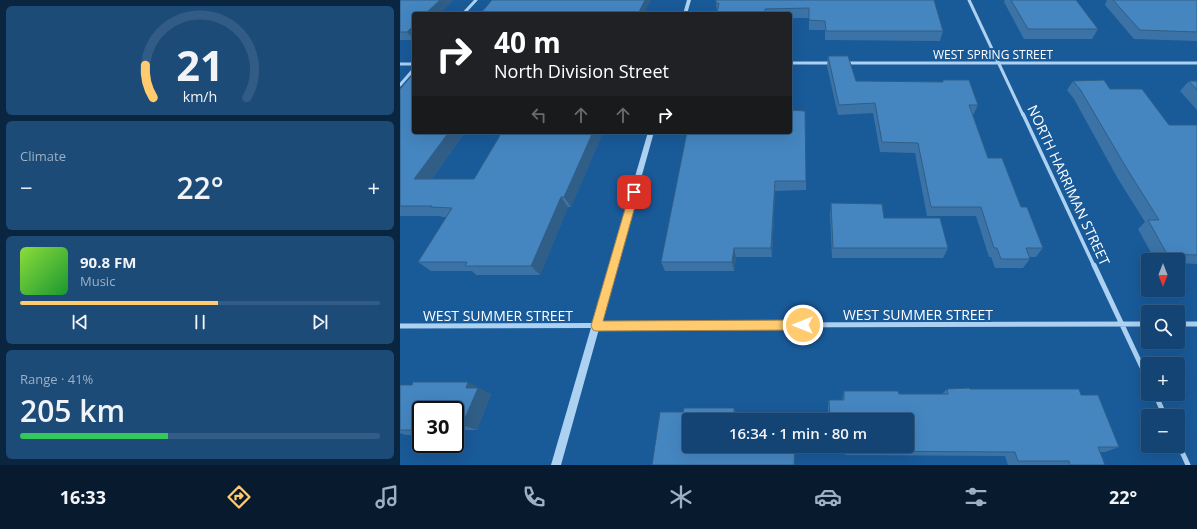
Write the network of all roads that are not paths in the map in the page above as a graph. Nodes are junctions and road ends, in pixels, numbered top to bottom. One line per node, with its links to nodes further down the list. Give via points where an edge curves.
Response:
1 (476, 0): 4 (street)
2 (689, 0): 5 (street)
3 (968, 0): 6 (street, NORTH HARRIMAN STREET)
4 (465, 12)
5 (686, 12)
6 (997, 62): 7 (street, WEST SPRING STREET); 8 (street, WEST SPRING STREET); 14 (street, NORTH HARRIMAN STREET)
7 (792, 63)
8 (1197, 63)
9 (400, 64): 10 (street)
10 (412, 64)
11 (412, 71): 12 (street)
12 (400, 85)
13 (650, 134): 19 (street)
14 (1121, 324): 15 (street, WEST SUMMER STREET); 19 (street, WEST SUMMER STREET); 20 (street, NORTH HARRIMAN STREET)
15 (1141, 324)
16 (1185, 324): 17 (street)
17 (1197, 324)
18 (400, 326): 19 (street, WEST SUMMER STREET)
19 (596, 326): 22 (street)
20 (1141, 365)
21 (1183, 453): 23 (street)
22 (556, 465)
23 (1188, 465)

